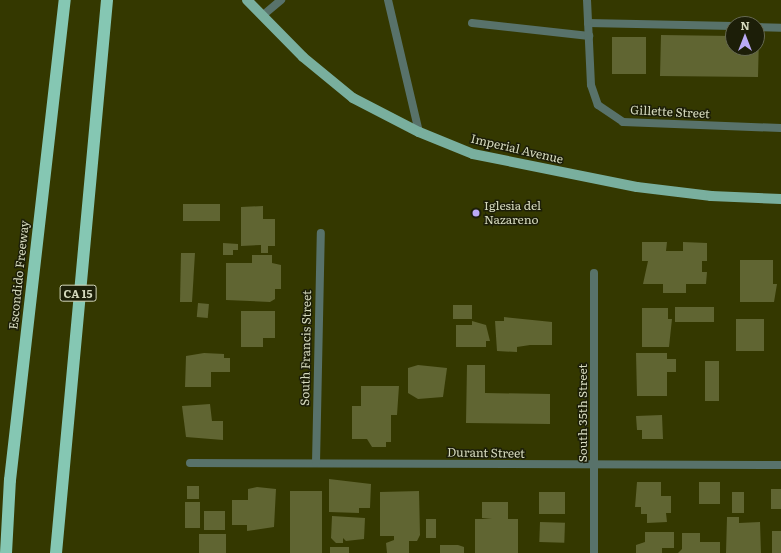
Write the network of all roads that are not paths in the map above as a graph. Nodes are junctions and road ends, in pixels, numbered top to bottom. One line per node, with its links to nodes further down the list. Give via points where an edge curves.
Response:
1 (65, 0): 23 (highway, Escondido Freeway)
2 (107, 0): 26 (highway, CA 15)
3 (247, 0): 7 (main road, Imperial Avenue)
4 (281, 0): 7 (street)
5 (388, 0): 15 (street)
6 (587, 0): 9 (street, Gillette Street)
7 (262, 16): 15 (main road, Imperial Avenue, via 302,57 353,98)
8 (472, 23): 13 (street)
9 (588, 23): 10 (street); 13 (street, Gillette Street)
10 (725, 26)
11 (765, 27): 12 (street)
12 (781, 28)
13 (589, 36): 14 (street, Gillette Street, via 591,85 598,105 623,122)
14 (781, 128)
15 (420, 132): 16 (main road, Imperial Avenue, via 473,154 605,182 711,196)
16 (781, 199)
17 (321, 233): 20 (street, South Francis Street)
18 (594, 273): 22 (street, South 35th Street)
19 (190, 463): 20 (street, Durant Street)
20 (316, 463): 22 (street, Durant Street)
21 (781, 465): 22 (street, Durant Street)
22 (595, 467): 27 (street, South 35th Street)
23 (10, 480): 24 (highway); 25 (highway, Escondido Freeway)
24 (0, 511)
25 (6, 553)
26 (56, 553)
27 (594, 553)

